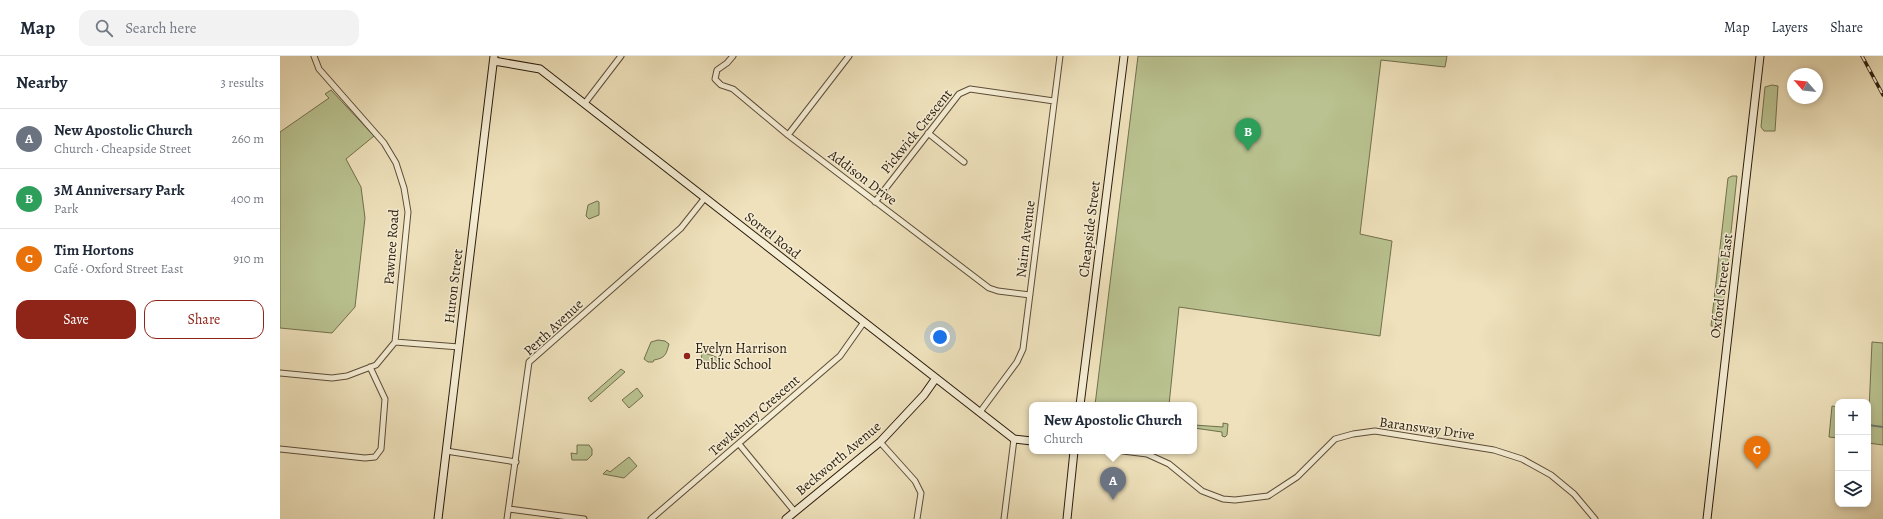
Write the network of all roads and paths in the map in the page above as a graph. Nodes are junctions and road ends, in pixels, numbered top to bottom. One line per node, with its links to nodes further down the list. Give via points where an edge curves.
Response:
1 (314, 56): 18 (street, Pawnee Road, via 320,69 335,88 384,143 396,163 404,188 408,212)
2 (621, 56): 10 (street)
3 (733, 56): 12 (street, Addison Drive, via 717,70 715,79 733,90)
4 (849, 56): 12 (street)
5 (1060, 56): 9 (street, Nairn Avenue)
6 (1124, 56): 23 (street, Cheapside Street)
7 (1760, 56): 45 (street, Oxford Street East)
8 (494, 58): 10 (street, Sorrel Road, via 540,70); 19 (street, Huron Street)
9 (1054, 101): 11 (street, Pickwick Crescent, via 970,89 959,94); 16 (street, Nairn Avenue)
10 (585, 103): 14 (street, Sorrel Road)
11 (928, 133): 13 (street); 15 (street, Pickwick Crescent)
12 (788, 135): 15 (street, Addison Drive)
13 (964, 162)
14 (704, 199): 17 (street, Sorrel Road); 33 (street, Perth Avenue, via 681,228 529,362)
15 (875, 202): 16 (street, Addison Drive, via 989,288)
16 (1030, 296): 24 (street, Nairn Avenue, via 1023,349 1017,362)
17 (864, 322): 22 (street, Sorrel Road); 28 (street, Tewksbury Crescent, via 840,356)
18 (395, 342): 19 (street); 20 (street, via 376,365)
19 (458, 347): 30 (street, Huron Street)
20 (370, 367): 21 (street, via 332,378); 29 (street, via 384,399 381,449 375,457)
21 (280, 373)
22 (936, 378): 24 (street, Sorrel Road); 27 (street, Beckworth Avenue, via 924,395)
23 (1080, 402)
24 (980, 412): 25 (street, Sorrel Road)
25 (1014, 439): 26 (street); 42 (street)
26 (1029, 441)
27 (880, 442): 35 (street, Beckworth Avenue); 41 (street, via 915,482 921,493)
28 (738, 444): 35 (street); 39 (street, Tewksbury Crescent)
29 (280, 449)
30 (446, 452): 33 (street); 36 (street, Huron Street)
31 (1074, 454): 43 (street)
32 (1147, 454): 44 (street, Baransway Drive, via 1169,464 1202,491 1223,499 1236,500 1268,496 1297,477 1335,439 1375,431 1494,450 1522,459 1551,474 1574,494)
33 (516, 462): 34 (street, Perth Avenue)
34 (509, 509): 37 (street, Perth Avenue); 38 (street)
35 (795, 512): 40 (street, Beckworth Avenue)
36 (438, 519)
37 (507, 519)
38 (584, 519)
39 (651, 519)
40 (786, 519)
41 (917, 519)
42 (1004, 519)
43 (1067, 519)
44 (1595, 519)
45 (1707, 519)

